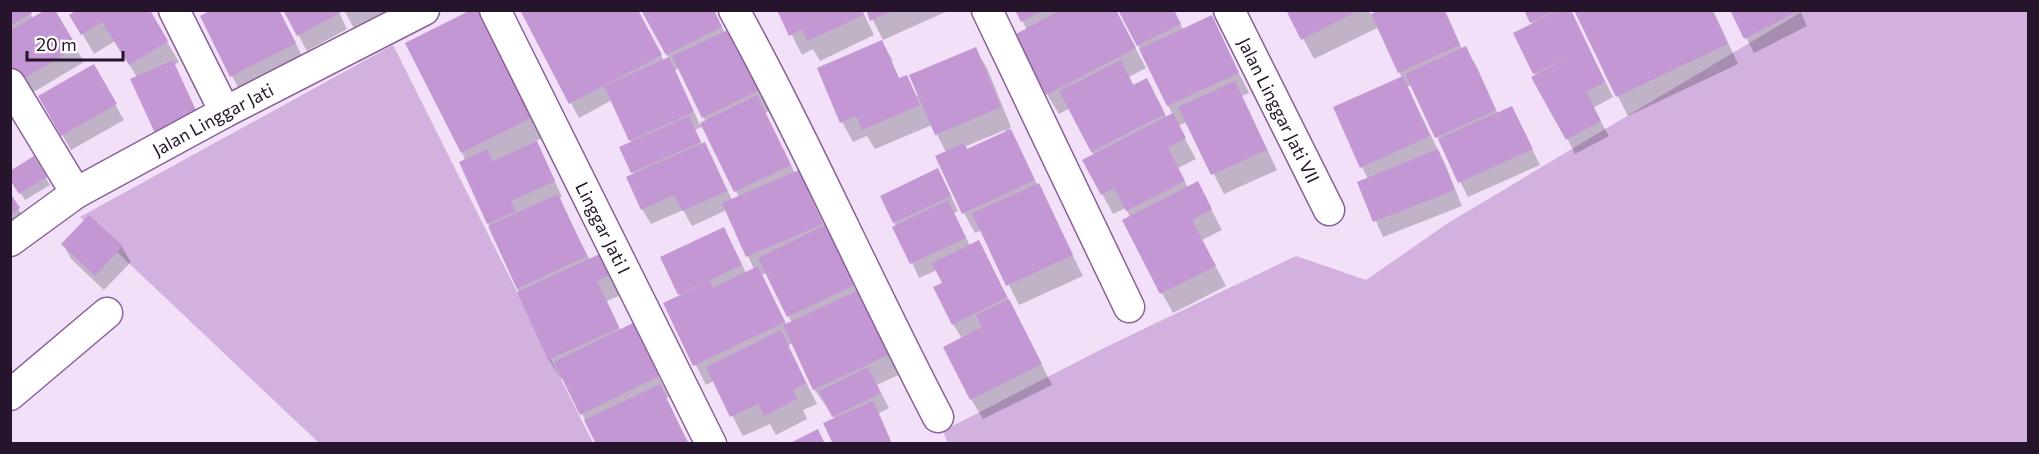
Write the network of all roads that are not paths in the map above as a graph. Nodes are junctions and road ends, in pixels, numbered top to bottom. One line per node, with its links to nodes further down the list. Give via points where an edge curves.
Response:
1 (174, 10): 8 (street)
2 (424, 10): 8 (street, Jalan Linggar Jati)
3 (495, 10): 16 (street, Linggar Jati I)
4 (734, 10): 15 (street)
5 (987, 10): 12 (street)
6 (1229, 10): 10 (street, Jalan Linggar Jati VII)
7 (10, 84): 9 (street)
8 (225, 112): 9 (street, Jalan Linggar Jati)
9 (76, 193): 11 (street, Jalan Linggar Jati)
10 (1329, 210)
11 (10, 241)
12 (1129, 307)
13 (107, 313): 14 (street)
14 (10, 395)
15 (938, 417)
16 (711, 444)

